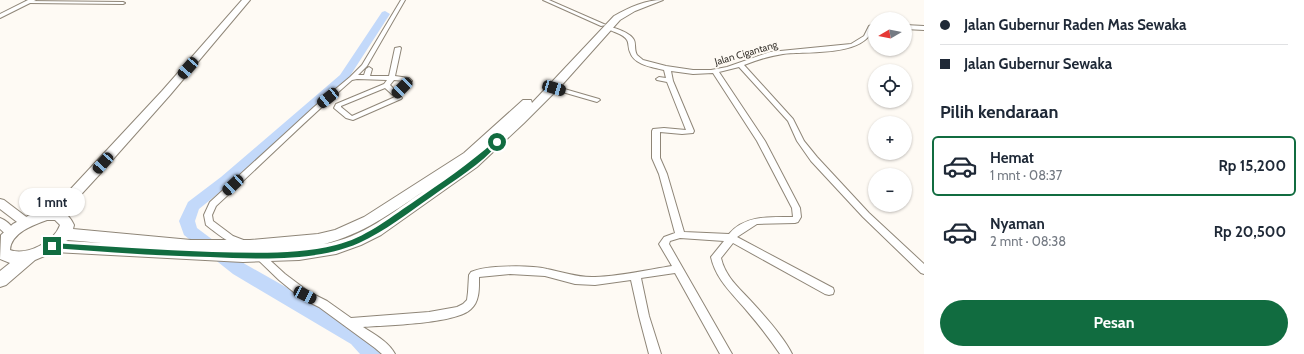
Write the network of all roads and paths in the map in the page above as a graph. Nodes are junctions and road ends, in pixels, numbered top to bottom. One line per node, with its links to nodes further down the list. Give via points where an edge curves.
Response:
1 (246, 0): 28 (main road)
2 (403, 0): 19 (street, via 364,66)
3 (545, 0): 9 (street)
4 (647, 0): 9 (main road, via 610,16)
5 (659, 0): 9 (main road, via 632,9)
6 (30, 1): 7 (street); 8 (street)
7 (123, 3)
8 (0, 16)
9 (606, 26): 15 (street, Jalan Cigantang, via 631,40 632,54 636,59); 18 (main road)
10 (912, 27): 11 (street)
11 (924, 28)
12 (868, 34): 14 (street, Jalan Cigantang, via 863,40 850,46 793,50)
13 (398, 48): 21 (street)
14 (740, 64): 17 (street, Jalan Cigantang); 44 (street, via 791,120 801,141 814,159 866,215)
15 (667, 68): 17 (street, Jalan Cigantang, via 692,72); 23 (street)
16 (369, 69): 20 (street)
17 (715, 71): 36 (street, via 761,141 797,214 795,220 756,221 736,232)
18 (563, 72): 25 (main road); 40 (main road, via 468,156 369,222 344,233)
19 (353, 77): 20 (street); 40 (street, via 213,204 208,215 209,223)
20 (367, 77): 21 (street)
21 (392, 78): 24 (street); 26 (street, via 408,80)
22 (659, 79): 23 (street)
23 (670, 81): 35 (street, via 690,131 656,131 656,158)
24 (386, 85): 26 (street); 26 (street, via 338,105 337,108 353,118 399,98)
25 (554, 88): 27 (street); 40 (main road, via 473,164 376,231 336,248 299,254)
26 (396, 94)
27 (597, 100)
28 (71, 197): 30 (main road); 31 (main road)
29 (0, 203): 32 (street)
30 (47, 215): 31 (main road); 32 (main road)
31 (64, 218): 34 (main road, via 67,225)
32 (25, 222): 33 (main road)
33 (4, 231): 41 (main road)
34 (64, 234): 37 (main road); 38 (main road)
35 (680, 235): 36 (street); 43 (street, via 667,239 664,244)
36 (732, 238): 47 (street); 52 (street, via 716,257 719,268)
37 (52, 246): 38 (main road); 42 (main road)
38 (171, 248): 39 (main road); 39 (main road, via 191,246)
39 (216, 250): 40 (main road)
40 (251, 252): 48 (street, via 305,295 323,304)
41 (2, 254): 42 (main road, via 16,258)
42 (30, 256): 46 (main road)
43 (678, 269): 45 (street); 51 (street)
44 (924, 270)
45 (635, 275): 48 (street, via 594,281 575,280 545,272 510,270 478,273 474,275 473,295 468,306 461,311 438,316); 50 (street)
46 (0, 280)
47 (829, 291)
48 (348, 323): 49 (street)
49 (389, 354)
50 (655, 354)
51 (726, 354)
52 (786, 354)

